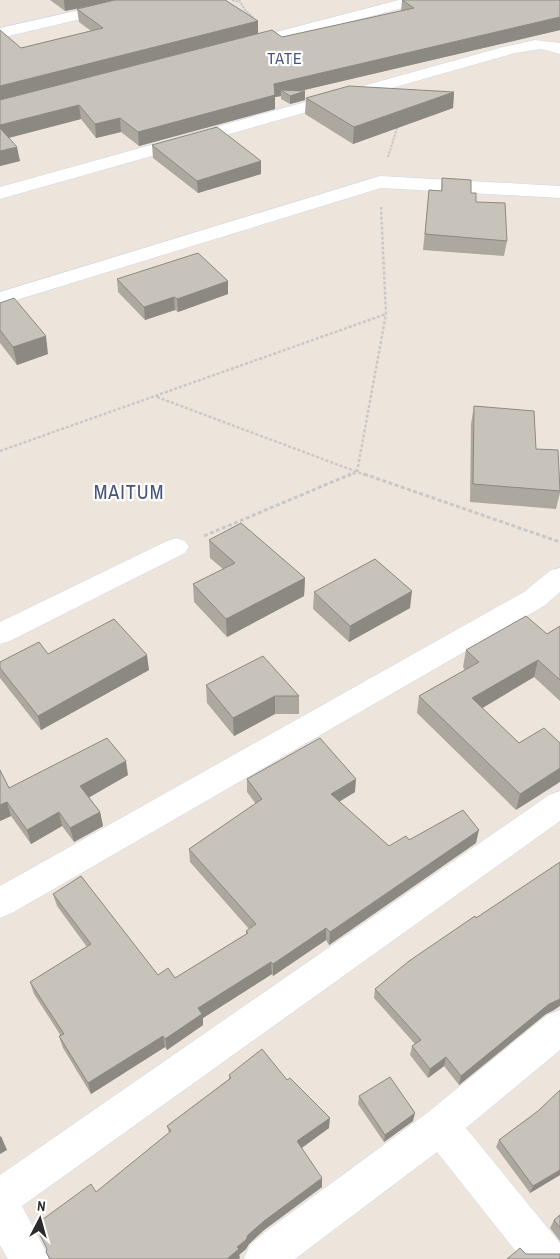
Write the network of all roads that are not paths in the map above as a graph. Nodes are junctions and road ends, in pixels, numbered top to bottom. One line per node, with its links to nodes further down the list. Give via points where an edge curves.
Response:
1 (416, 0): 5 (street)
2 (135, 1): 4 (street)
3 (0, 20): 4 (street)
4 (6, 32)
5 (228, 49)
6 (560, 49): 8 (street, via 544,44 530,46)
7 (560, 192): 9 (street, via 380,182)
8 (0, 193)
9 (0, 299)
10 (176, 547): 12 (street)
11 (560, 577): 14 (street, via 534,598)
12 (0, 634)
13 (560, 804): 17 (street)
14 (0, 903)
15 (560, 1027): 16 (street)
16 (440, 1126): 19 (street); 21 (street)
17 (0, 1198)
18 (0, 1206): 20 (street)
19 (277, 1254)
20 (30, 1259)
21 (547, 1259)

